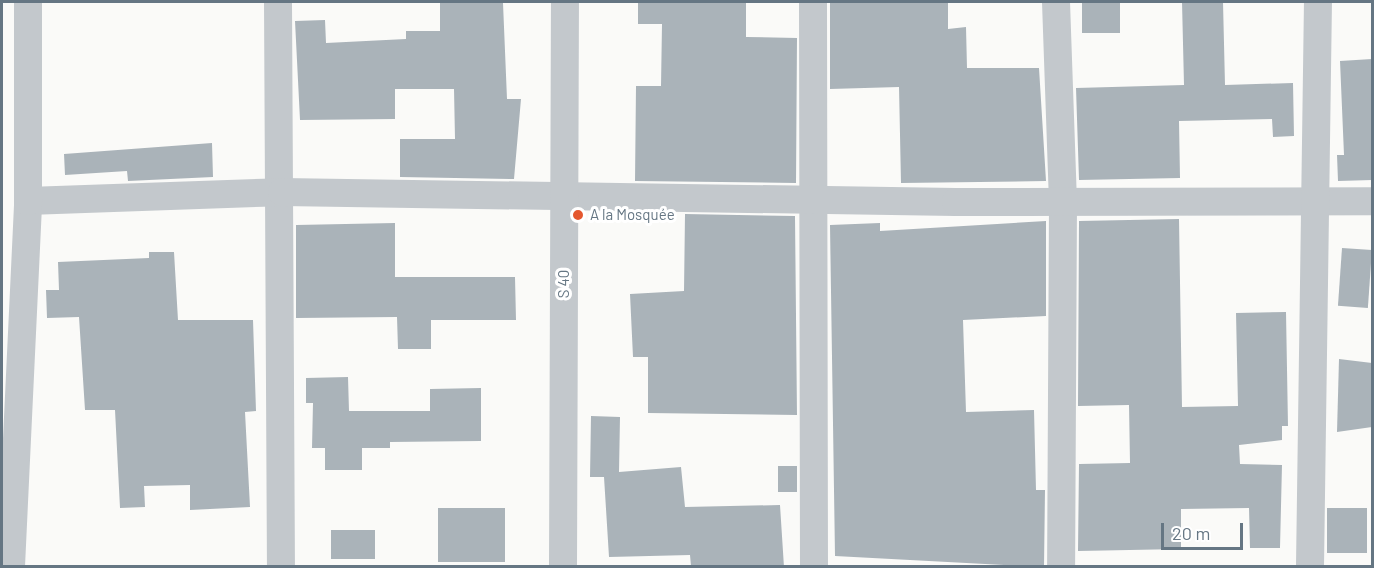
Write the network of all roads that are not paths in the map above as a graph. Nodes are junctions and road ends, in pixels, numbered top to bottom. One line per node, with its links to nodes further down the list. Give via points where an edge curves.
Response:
1 (28, 2): 10 (street)
2 (278, 2): 7 (street)
3 (565, 2): 8 (street, S 40)
4 (813, 2): 9 (street)
5 (1056, 2): 13 (street)
6 (1318, 2): 11 (street)
7 (282, 192): 8 (street); 10 (street); 15 (street)
8 (564, 194): 9 (street); 16 (street, S 40)
9 (815, 198): 13 (street); 17 (street)
10 (28, 201): 14 (street)
11 (1317, 201): 12 (street); 13 (street); 19 (street)
12 (1372, 201)
13 (1063, 203): 18 (street)
14 (11, 567)
15 (281, 567)
16 (563, 567)
17 (814, 567)
18 (1061, 567)
19 (1310, 567)

